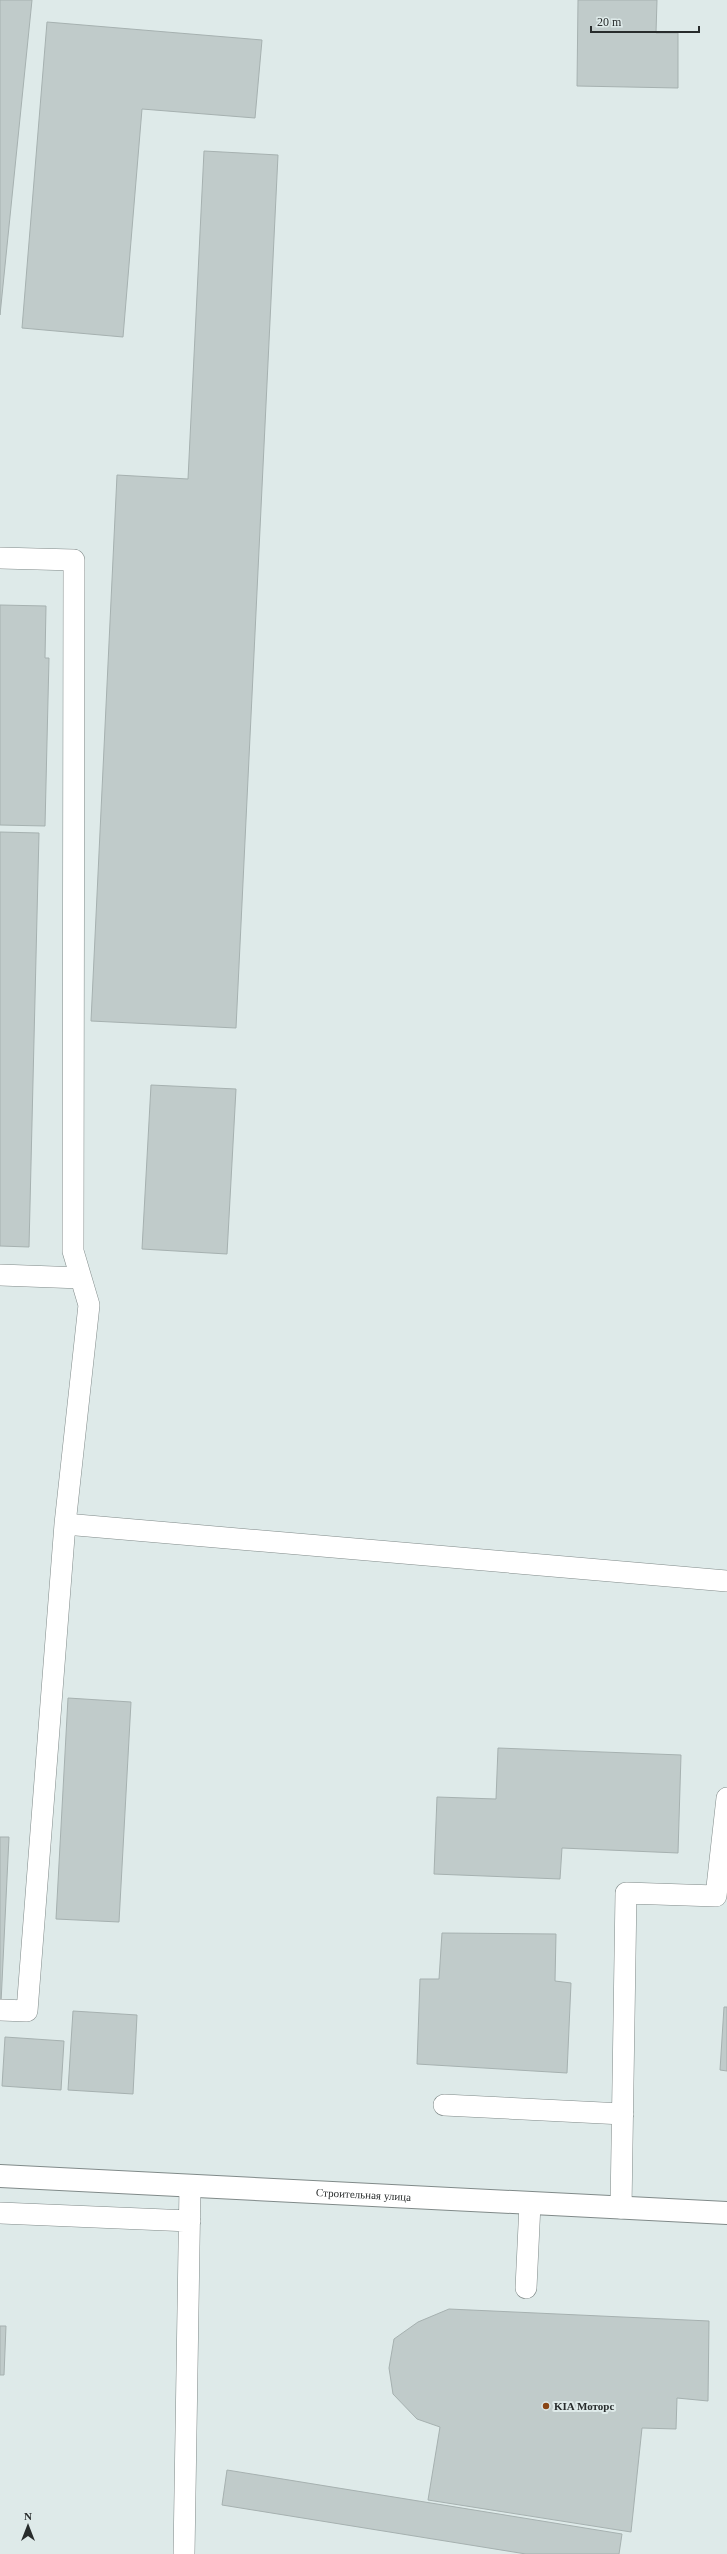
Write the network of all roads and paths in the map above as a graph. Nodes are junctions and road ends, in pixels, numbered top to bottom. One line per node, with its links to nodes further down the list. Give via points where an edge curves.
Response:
1 (0, 558): 3 (lane, via 74,560 73,1250)
2 (0, 1275): 3 (lane)
3 (81, 1278): 4 (lane, via 89,1305)
4 (65, 1524): 5 (lane); 7 (lane, via 27,2011)
5 (727, 1582)
6 (727, 1798): 9 (lane, via 716,1896 626,1893)
7 (0, 2010)
8 (444, 2105): 9 (lane)
9 (624, 2114): 13 (lane)
10 (0, 2176): 11 (street, Строительная улица)
11 (190, 2186): 12 (street, Строительная улица); 16 (lane)
12 (530, 2204): 13 (street, Строительная улица); 17 (lane)
13 (621, 2208): 15 (street, Строительная улица)
14 (0, 2213): 16 (lane)
15 (727, 2214)
16 (190, 2221): 18 (lane)
17 (526, 2288)
18 (184, 2554)

